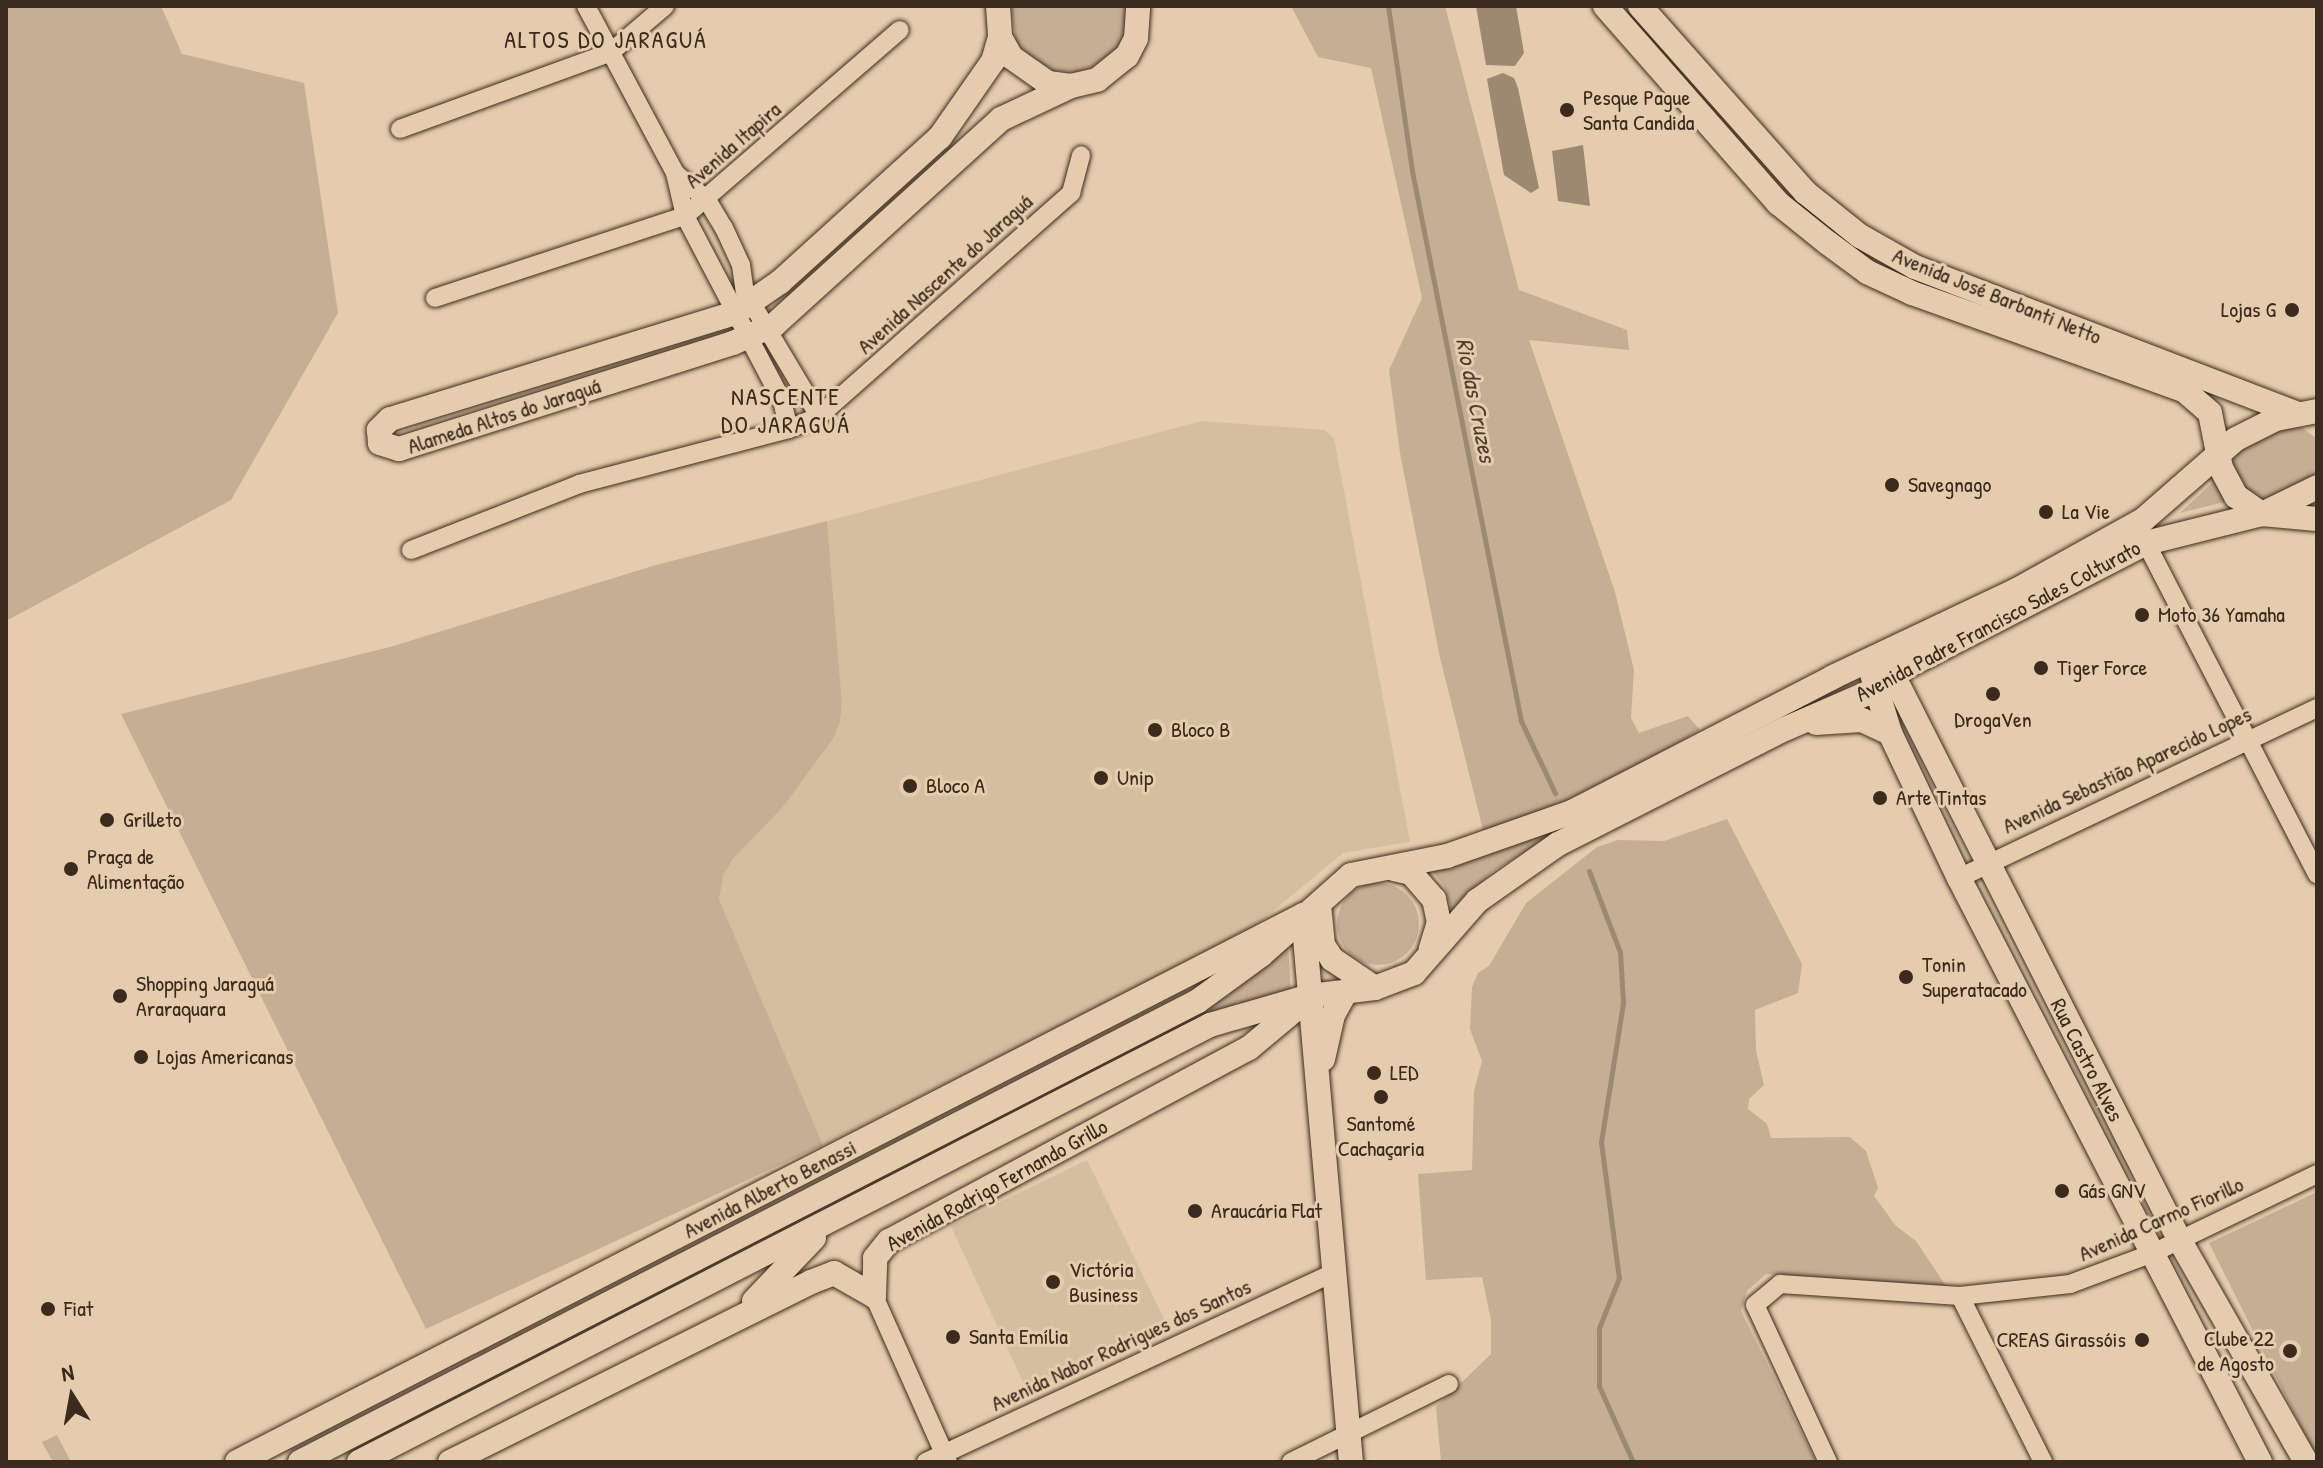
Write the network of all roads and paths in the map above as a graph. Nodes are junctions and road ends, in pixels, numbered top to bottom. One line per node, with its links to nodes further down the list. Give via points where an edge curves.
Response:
1 (586, 6): 8 (street)
2 (665, 6): 8 (street)
3 (1605, 6): 21 (main road, Avenida José Barbanti Netto, via 1778,203 1860,267 1912,293 2185,391 2210,413)
4 (1640, 6): 19 (main road, Avenida José Barbanti Netto, via 1805,192 1860,236 1915,267)
5 (1143, 10): 9 (main road, Alameda Altos do Jaraguá, via 1136,38 1113,70)
6 (996, 16): 9 (main road, via 1027,73); 16 (main road, Alameda Altos do Jaraguá, via 993,61 940,137 780,282)
7 (900, 30): 13 (street, Avenida Itapira)
8 (611, 52): 10 (street); 12 (street)
9 (1071, 86): 17 (main road, Alameda Altos do Jaraguá, via 1001,119)
10 (400, 129)
11 (1081, 155): 18 (street, Avenida Nascente do Jaraguá, via 1071,193)
12 (675, 173): 13 (street); 14 (street)
13 (711, 208): 14 (street, Avenida Itapira); 16 (street, via 741,265)
14 (685, 216): 15 (street, Avenida Itapira); 16 (street)
15 (435, 298)
16 (743, 307): 17 (street); 17 (main road, Alameda Altos do Jaraguá, via 390,419 379,430 380,443 399,449)
17 (755, 337): 18 (street); 20 (street, via 747,360)
18 (819, 416): 20 (street, Avenida Nascente do Jaraguá)
19 (2311, 417): 21 (main road, Avenida Padre Francisco Sales Colturato, via 2256,427)
20 (785, 421): 26 (street, Avenida Nascente do Jaraguá, via 579,484 453,529)
21 (2219, 453): 23 (main road, Avenida José Barbanti Netto, via 2236,496); 27 (main road, Avenida Padre Francisco Sales Colturato, via 2143,520 1967,616)
22 (2317, 487): 23 (main road)
23 (2262, 514): 24 (main road); 25 (main road, Avenida Padre Francisco Sales Colturato)
24 (2317, 519)
25 (2146, 543): 28 (main road, Avenida Padre Francisco Sales Colturato); 32 (street)
26 (411, 550)
27 (1870, 659): 28 (main road, Rua Castro Alves); 36 (main road, Avenida Padre Francisco Sales Colturato, via 1572,812 1474,848)
28 (1885, 682): 30 (main road, Avenida Padre Francisco Sales Colturato); 31 (main road, Rua Castro Alves); 33 (main road, Rua Castro Alves)
29 (2317, 708): 32 (street, Avenida Sebastião Aparecido Lopes)
30 (1790, 726): 31 (main road, via 1862,720); 40 (main road, Avenida Padre Francisco Sales Colturato, via 1520,866 1477,901)
31 (1890, 733): 34 (main road, Rua Castro Alves)
32 (2250, 739): 35 (street, Avenida Sebastião Aparecido Lopes); 37 (street)
33 (1956, 799): 34 (main road); 35 (main road, Rua Castro Alves)
34 (1927, 813): 38 (main road, Rua Castro Alves)
35 (1988, 863): 38 (street, Avenida Sebastião Aparecido Lopes); 47 (main road, Rua Castro Alves)
36 (1394, 869): 39 (main road, via 1351,875); 40 (main road, via 1411,873 1434,899 1439,922)
37 (2317, 874)
38 (1959, 878): 48 (main road, Rua Castro Alves)
39 (1311, 908): 41 (main road, via 1332,959); 43 (main road); 56 (main road, Avenida Alberto Benassi); 57 (main road, via 1261,955 1198,1001)
40 (1428, 959): 41 (main road, via 1414,973)
41 (1375, 988): 42 (main road)
42 (1346, 992): 43 (main road); 44 (main road, via 1333,1015)
43 (1310, 996): 44 (main road); 46 (main road, via 1210,1025); 50 (main road, Avenida Rodrigo Fernando Grillo, via 1249,1048 889,1241 875,1258)
44 (1319, 1093): 49 (main road)
45 (2317, 1174): 47 (street, Avenida Carmo Fiorillo)
46 (827, 1224): 52 (main road); 58 (main road)
47 (2180, 1241): 48 (street, Avenida Carmo Fiorillo); 66 (main road, Rua Castro Alves)
48 (2153, 1253): 51 (street, Avenida Carmo Fiorillo, via 2070,1284); 65 (main road, Rua Castro Alves)
49 (1336, 1272): 54 (main road); 55 (street, Avenida Nabor Rodrigues dos Santos)
50 (874, 1296): 52 (main road, via 834,1273); 55 (street)
51 (1960, 1296): 63 (street, Avenida Carmo Fiorillo, via 1780,1284 1755,1305); 64 (street)
52 (747, 1309): 59 (main road)
53 (1449, 1384): 54 (street)
54 (1349, 1434): 61 (street); 62 (main road)
55 (946, 1458): 60 (street, Avenida Nabor Rodrigues dos Santos)
56 (237, 1462)
57 (300, 1462)
58 (359, 1462)
59 (450, 1462)
60 (926, 1462)
61 (1291, 1462)
62 (1351, 1462)
63 (1828, 1462)
64 (2043, 1462)
65 (2260, 1462)
66 (2306, 1462)

